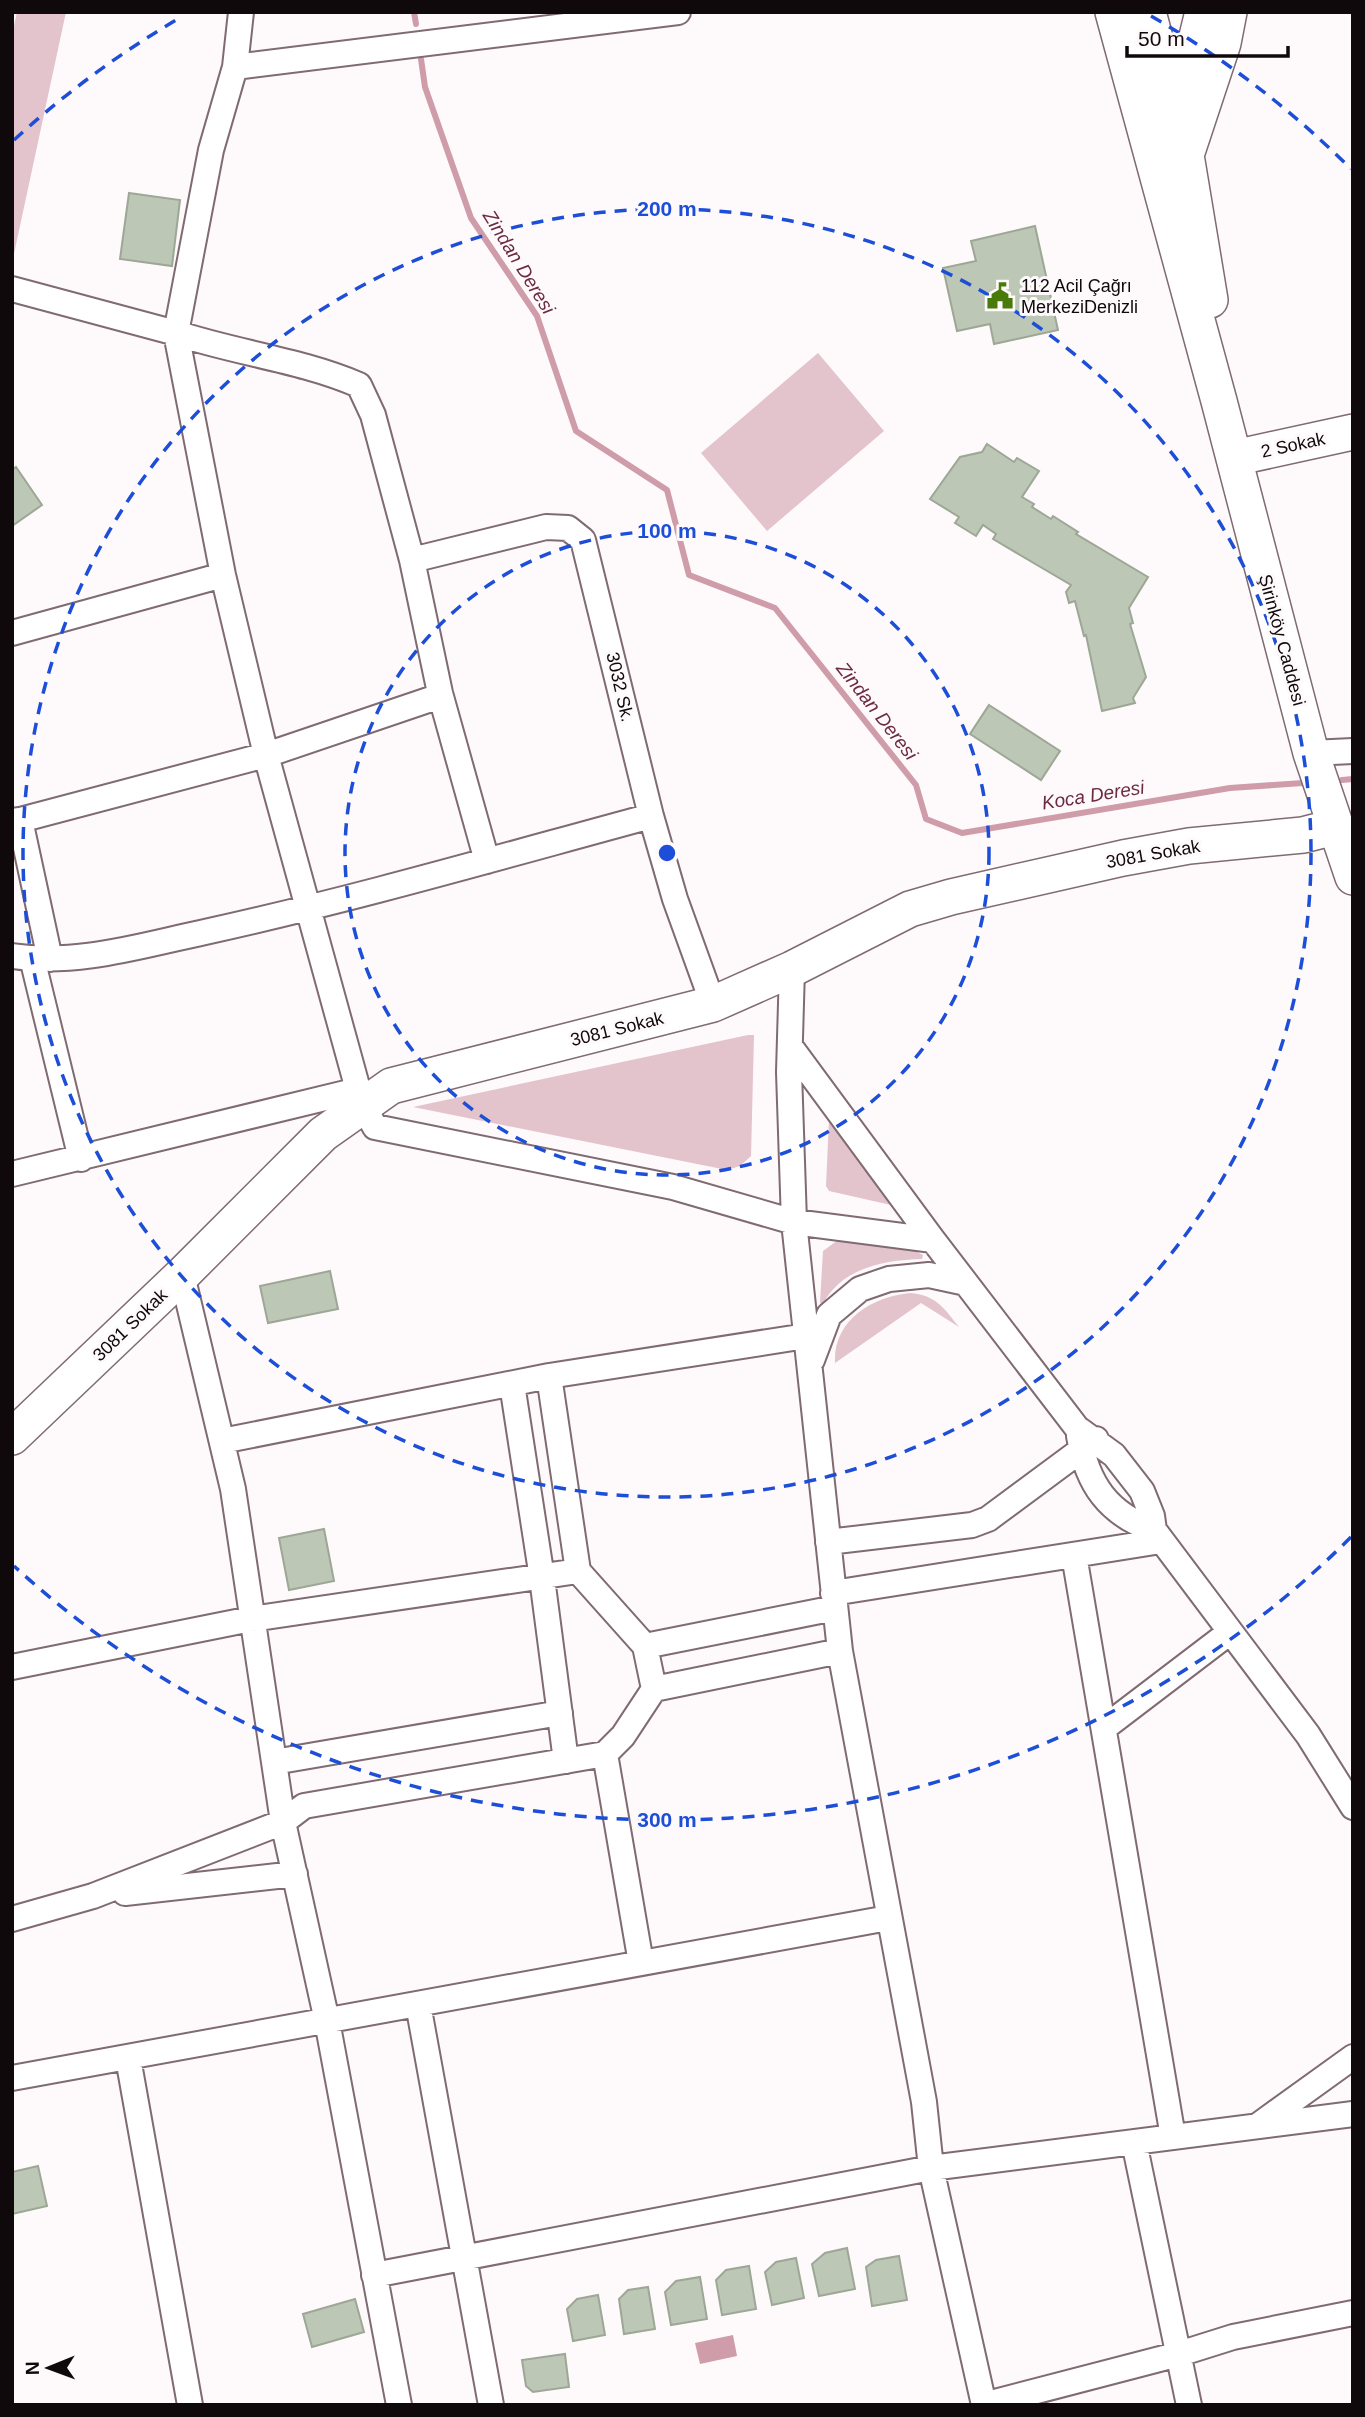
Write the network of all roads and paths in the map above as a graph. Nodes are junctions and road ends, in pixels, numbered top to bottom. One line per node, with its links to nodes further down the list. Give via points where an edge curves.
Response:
1 (241, 12): 7 (street)
2 (678, 12): 7 (street)
3 (1113, 12): 8 (street, Şirinköy Caddesi)
4 (1148, 12): 8 (street, Şirinköy Caddesi)
5 (1203, 12): 8 (street)
6 (1229, 12): 9 (street)
7 (235, 67): 12 (street, via 211,150)
8 (1160, 127): 9 (street, Şirinköy Caddesi); 10 (street, Şirinköy Caddesi)
9 (1186, 155): 10 (street); 13 (street, Şirinköy Caddesi, via 1210,295)
10 (1154, 166): 13 (street, Şirinköy Caddesi)
11 (12, 289): 12 (street)
12 (176, 333): 16 (street, via 219,348 332,373 359,385 373,415); 17 (street)
13 (1219, 401): 15 (street, Şirinköy Caddesi)
14 (1353, 432): 15 (street, 2 Sokak)
15 (1234, 458): 21 (street, Şirinköy Caddesi)
16 (412, 560): 19 (street); 23 (street, 3032 Sk., via 546,527 568,528 583,540)
17 (223, 575): 18 (street); 22 (street)
18 (12, 633)
19 (440, 692): 22 (street); 26 (street)
20 (1353, 751): 21 (street)
21 (1311, 753): 25 (street, Şirinköy Caddesi)
22 (266, 755): 24 (street); 28 (street)
23 (651, 816): 26 (street); 31 (street, 3032 Sk.)
24 (16, 821): 29 (street)
25 (1343, 826): 27 (street, Şirinköy Caddesi); 30 (street, 3081 Sokak, via 1303,835 1189,846 951,897 910,909)
26 (487, 861): 28 (street)
27 (1353, 877)
28 (310, 909): 29 (street, via 102,954); 33 (street)
29 (31, 958): 34 (street)
30 (792, 969): 31 (street, 3081 Sokak); 32 (street)
31 (713, 1004): 33 (street, 3081 Sokak)
32 (790, 1046): 36 (street); 37 (street)
33 (360, 1097): 34 (street); 36 (street, via 375,1127 673,1186); 38 (street, 3081 Sokak)
34 (80, 1158): 35 (street)
35 (12, 1174)
36 (794, 1222): 37 (street); 40 (street)
37 (933, 1240): 39 (street)
38 (182, 1275): 44 (street, 3081 Sokak); 46 (street)
39 (966, 1283): 41 (street, via 929,1275 889,1279 860,1289 829,1315); 45 (street)
40 (806, 1336): 41 (street); 42 (street)
41 (809, 1368): 48 (street)
42 (549, 1376): 43 (street); 50 (street)
43 (512, 1384): 46 (street); 51 (street)
44 (12, 1437)
45 (1085, 1439): 47 (street, via 1114,1455 1142,1491); 47 (street, via 1087,1470 1118,1514); 48 (street, via 988,1519 972,1525)
46 (222, 1441): 53 (street)
47 (1158, 1536): 49 (street); 54 (street)
48 (828, 1542): 52 (street)
49 (1074, 1555): 52 (street); 60 (street)
50 (578, 1571): 51 (street); 55 (street)
51 (542, 1578): 53 (street); 59 (street)
52 (834, 1601): 55 (street); 56 (street)
53 (251, 1619): 57 (street); 63 (street)
54 (1230, 1632): 60 (street); 64 (street, via 1308,1735)
55 (645, 1646): 58 (street)
56 (840, 1651): 58 (street); 69 (street)
57 (12, 1667)
58 (653, 1689): 61 (street, via 623,1736)
59 (560, 1713): 62 (street); 63 (street)
60 (1104, 1728): 78 (street)
61 (605, 1754): 62 (street); 70 (street)
62 (566, 1761): 65 (street, via 304,1806)
63 (274, 1762): 65 (street)
64 (1353, 1807)
65 (284, 1822): 66 (street); 67 (street)
66 (295, 1874): 67 (street); 72 (street)
67 (93, 1896): 68 (street)
68 (12, 1919)
69 (888, 1919): 70 (street); 80 (street, via 924,2102)
70 (641, 1963): 71 (street)
71 (418, 2004): 72 (street); 81 (street)
72 (327, 2021): 73 (street); 82 (street)
73 (128, 2057): 75 (street); 85 (street)
74 (1353, 2057): 77 (street)
75 (12, 2078)
76 (1353, 2114): 77 (street)
77 (1257, 2126): 78 (street)
78 (1173, 2137): 79 (street)
79 (1134, 2142): 80 (street); 84 (street)
80 (931, 2168): 81 (street); 88 (street)
81 (465, 2258): 82 (street); 87 (street)
82 (374, 2275): 86 (street)
83 (1353, 2313): 84 (street, via 1233,2337)
84 (1179, 2354): 88 (street); 89 (street)
85 (190, 2405)
86 (399, 2405)
87 (491, 2405)
88 (984, 2405)
89 (1189, 2405)

